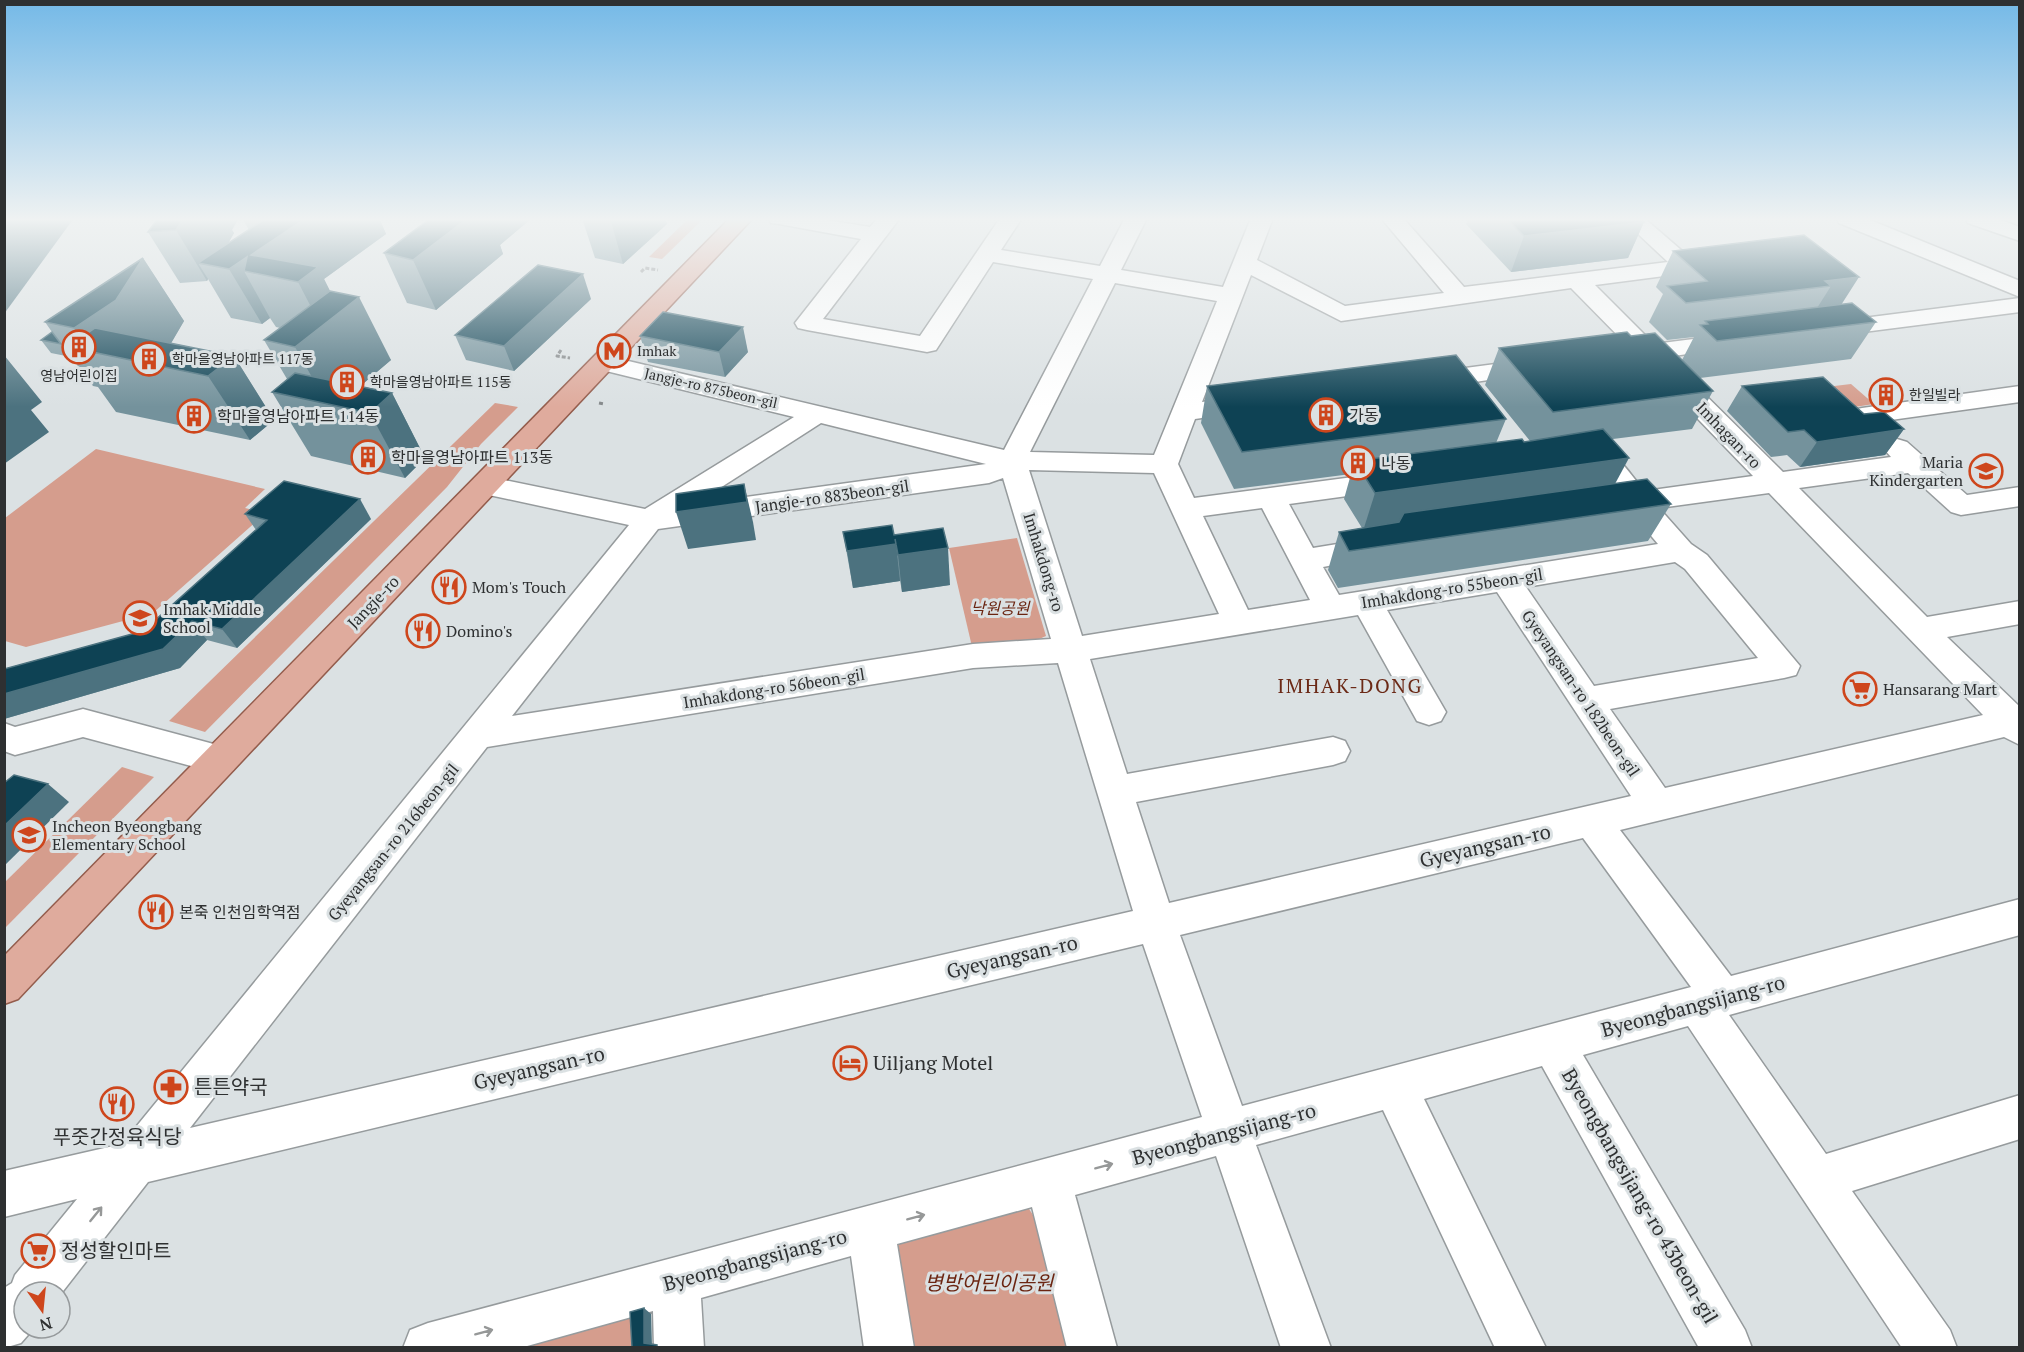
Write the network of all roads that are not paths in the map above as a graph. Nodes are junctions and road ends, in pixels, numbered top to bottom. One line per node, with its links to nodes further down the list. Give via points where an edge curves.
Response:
1 (673, 281): 20 (main road, Jangje-ro)
2 (840, 281): 3 (street, via 807,323 927,345)
3 (970, 281)
4 (1104, 281): 28 (street)
5 (1143, 281): 14 (street)
6 (1237, 281): 14 (street)
7 (1280, 281): 13 (street, via 1341,314 1450,300)
8 (1447, 281): 13 (street)
9 (1568, 281): 13 (street)
10 (1578, 281): 18 (street, Imhagan-ro)
11 (1998, 281): 12 (street)
12 (2019, 290)
13 (1458, 295)
14 (1231, 296): 25 (street)
15 (2019, 305): 16 (street)
16 (1810, 332)
17 (1752, 339): 18 (street)
18 (1647, 352): 19 (street); 32 (street, Imhagan-ro)
19 (1612, 357)
20 (586, 360): 26 (street, Jangje-ro 875beon-gil); 33 (main road, Jangje-ro)
21 (1552, 364): 22 (street)
22 (1398, 384)
23 (2019, 394): 29 (street, via 1862,416)
24 (1267, 401): 25 (street)
25 (1184, 412): 30 (street)
26 (819, 413): 28 (street, Jangje-ro 875beon-gil); 39 (street, Jangje-ro 875beon-gil)
27 (1561, 458): 36 (street, via 1596,453)
28 (1012, 461): 30 (street, Jangje-ro 875beon-gil); 39 (street, Jangje-ro 883beon-gil, via 989,474); 49 (street, Imhakdong-ro)
29 (1914, 463): 32 (street); 34 (street, via 1961,505)
30 (1164, 464): 38 (street)
31 (1422, 476): 35 (street)
32 (1775, 482): 36 (street); 48 (street, Imhagan-ro)
33 (485, 485): 39 (street, Jangje-ro 883beon-gil); 56 (main road, Jangje-ro)
34 (2019, 496)
35 (1271, 497): 38 (street); 42 (street)
36 (1637, 502): 37 (street); 41 (street)
37 (1598, 508)
38 (1185, 509): 47 (street)
39 (649, 520): 53 (street, Gyeyangsan-ro 216beon-gil)
40 (1397, 537): 42 (street, via 1373,540 1374,550)
41 (1680, 551): 43 (street, Imhakdong-ro 55beon-gil); 50 (street, via 1696,562 1784,666)
42 (1305, 560): 45 (street)
43 (1505, 579): 44 (street, Imhakdong-ro 55beon-gil); 50 (street, Gyeyangsan-ro 182beon-gil)
44 (1367, 602): 45 (street, Imhakdong-ro 55beon-gil); 51 (street)
45 (1330, 608): 47 (street, Imhakdong-ro 55beon-gil)
46 (2019, 612): 48 (street)
47 (1239, 623): 49 (street, Imhakdong-ro 55beon-gil)
48 (1919, 630): 52 (street, Imhagan-ro)
49 (1071, 650): 53 (street, Imhakdong-ro 56beon-gil, via 973,656); 57 (street, Imhakdong-ro)
50 (1586, 700): 58 (street, Gyeyangsan-ro 182beon-gil)
51 (1429, 712)
52 (2016, 725): 58 (street, Gyeyangsan-ro)
53 (478, 735): 68 (street, Gyeyangsan-ro 216beon-gil)
54 (4, 737): 56 (street, via 15,741 83,723)
55 (1333, 751): 57 (street)
56 (221, 760): 62 (main road, Jangje-ro)
57 (1115, 791): 61 (street, Imhakdong-ro)
58 (1657, 806): 59 (street, Gyeyangsan-ro)
59 (1591, 820): 61 (street, Gyeyangsan-ro); 63 (street)
60 (2019, 917): 63 (street, Byeongbangsijang-ro)
61 (1156, 924): 67 (street, Imhakdong-ro); 68 (street, Gyeyangsan-ro)
62 (4, 986)
63 (1710, 1002): 64 (street, Byeongbangsijang-ro); 69 (street)
64 (1552, 1044): 65 (street, Byeongbangsijang-ro); 81 (street, Byeongbangsijang-ro 43beon-gil)
65 (1395, 1087): 67 (street, Byeongbangsijang-ro); 80 (street)
66 (2019, 1117): 69 (street)
67 (1229, 1132): 70 (street, Byeongbangsijang-ro, one-way to 67); 79 (street, Imhakdong-ro)
68 (137, 1163): 71 (street, Gyeyangsan-ro); 73 (street, Gyeyangsan-ro 216beon-gil, one-way to 68)
69 (1817, 1179): 82 (street)
70 (1048, 1181): 72 (street, Byeongbangsijang-ro, one-way to 70); 78 (street)
71 (4, 1194)
72 (871, 1229): 74 (street, Byeongbangsijang-ro); 77 (street)
73 (42, 1280)
74 (676, 1281): 75 (street, Byeongbangsijang-ro, one-way to 74); 76 (street)
75 (428, 1347)
76 (679, 1347)
77 (889, 1347)
78 (1092, 1347)
79 (1306, 1347)
80 (1521, 1347)
81 (1727, 1347)
82 (1932, 1347)

